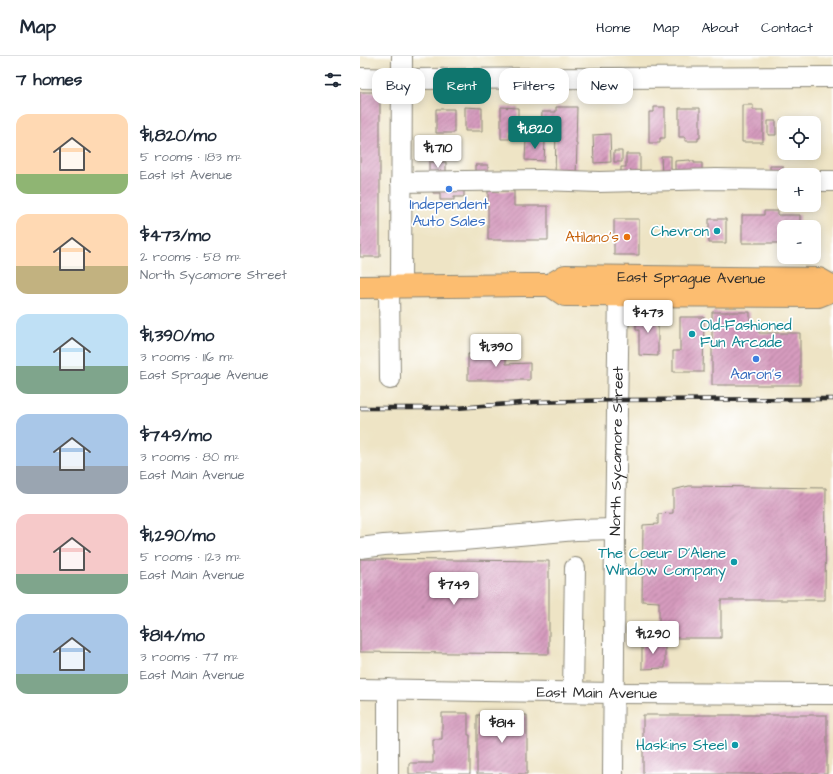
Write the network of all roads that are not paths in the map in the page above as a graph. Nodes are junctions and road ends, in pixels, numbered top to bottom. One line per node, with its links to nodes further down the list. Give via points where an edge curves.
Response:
1 (402, 56): 2 (street)
2 (402, 68)
3 (833, 77): 6 (street)
4 (360, 78): 5 (street)
5 (372, 78)
6 (425, 79)
7 (402, 104): 11 (street)
8 (777, 180): 11 (street)
9 (821, 181): 10 (street)
10 (833, 181)
11 (401, 182): 13 (street)
12 (550, 285): 13 (main road, East Sprague Avenue); 15 (main road, East Sprague Avenue, via 565,276 819,279); 16 (main road, East Sprague Avenue, via 565,295)
13 (395, 286): 14 (main road, East Sprague Avenue); 17 (street)
14 (360, 287)
15 (833, 288): 16 (main road, East Sprague Avenue, via 818,296)
16 (619, 295): 18 (street, North Sycamore Street)
17 (390, 379)
18 (615, 529): 19 (street); 24 (street, North Sycamore Street)
19 (360, 548)
20 (575, 568): 23 (street)
21 (360, 689): 22 (street, East Main Avenue)
22 (388, 689): 23 (street, East Main Avenue); 26 (street)
23 (573, 692): 24 (street, East Main Avenue)
24 (614, 693): 25 (street, East Main Avenue); 27 (street, North Sycamore Street)
25 (833, 694)
26 (388, 774)
27 (613, 774)

